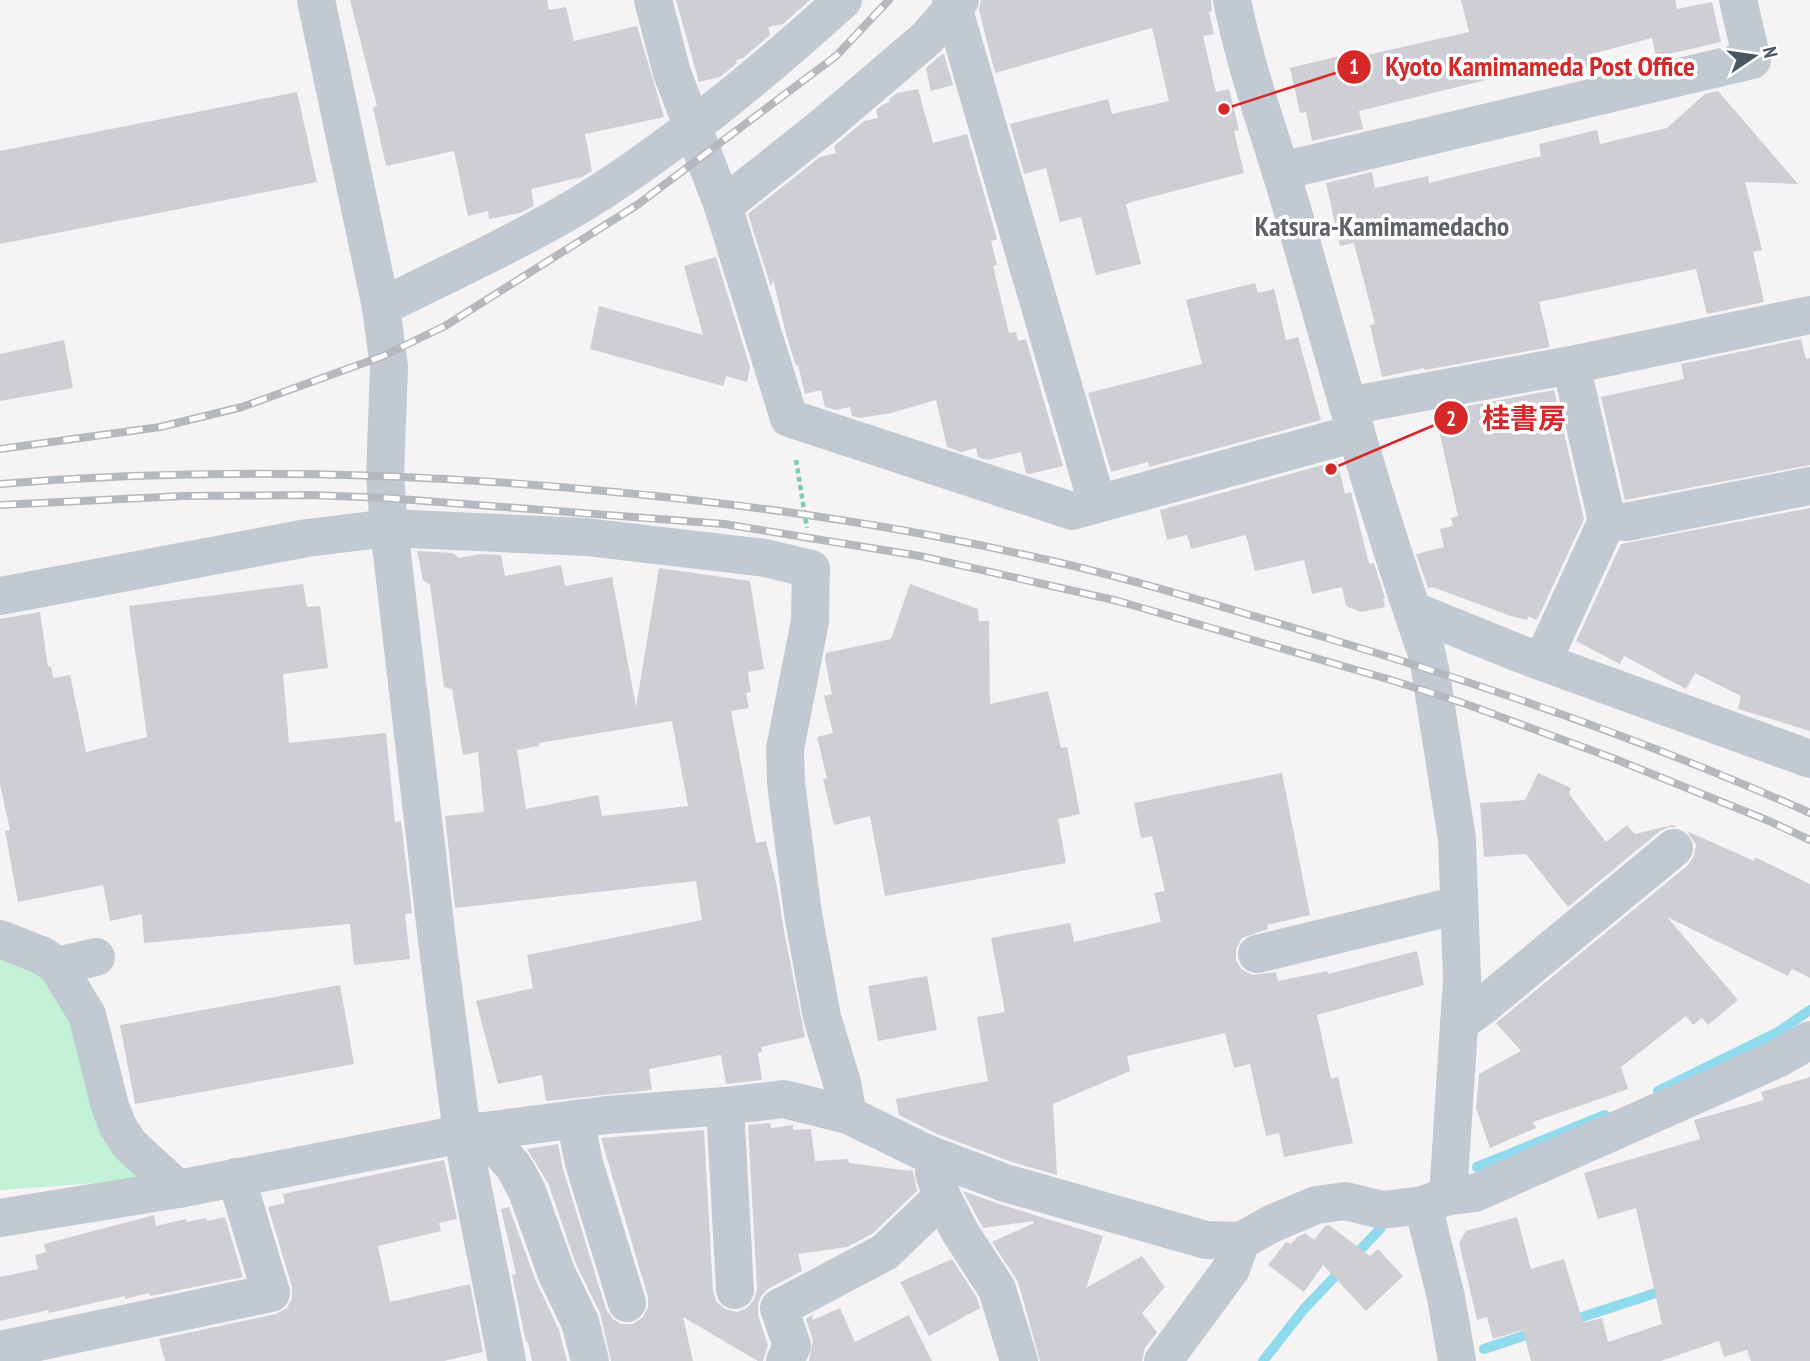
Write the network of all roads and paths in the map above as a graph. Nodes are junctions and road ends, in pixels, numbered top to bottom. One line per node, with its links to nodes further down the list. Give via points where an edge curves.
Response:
1 (316, 0): 10 (street)
2 (653, 0): 7 (street)
3 (843, 0): 7 (street)
4 (1232, 0): 8 (street)
5 (1738, 0): 8 (street, via 1752,60)
6 (955, 3): 9 (street, via 927,38); 16 (street)
7 (693, 129): 9 (street); 10 (street, via 600,192)
8 (1281, 171): 14 (street)
9 (723, 206): 13 (street)
10 (381, 307): 19 (street, via 389,367 385,476)
11 (1810, 315): 12 (street)
12 (1571, 365): 14 (street); 18 (street)
13 (789, 418): 16 (street, via 1072,511); 17 (path)
14 (1352, 419): 16 (street); 21 (street)
15 (1810, 486): 18 (street, via 1626,522)
16 (1097, 503)
17 (805, 515)
18 (1607, 521): 22 (street)
19 (389, 528): 20 (street, via 307,538); 33 (street, via 586,537 765,558 811,569 810,621 786,749 786,783 819,1004); 35 (street, via 436,940)
20 (0, 596)
21 (1412, 610): 22 (street); 25 (street, via 1426,651 1442,743 1457,839)
22 (1543, 660): 23 (street)
23 (1810, 759)
24 (1674, 848): 30 (street)
25 (1459, 905): 27 (street); 30 (street)
26 (0, 939): 29 (street)
27 (1256, 954)
28 (96, 957): 29 (street)
29 (57, 966): 38 (street, via 87,1015 118,1128)
30 (1459, 1023): 40 (street)
31 (1810, 1040): 40 (street, via 1777,1059 1475,1193)
32 (725, 1106): 33 (street, via 784,1099); 34 (street); 43 (street)
33 (848, 1115): 36 (street)
34 (575, 1119): 35 (street); 44 (street)
35 (472, 1133): 37 (street); 46 (street); 47 (street, via 514,1167 527,1191 580,1322)
36 (928, 1154): 39 (street); 42 (street, via 1005,1183 1125,1218 1206,1240)
37 (236, 1177): 38 (street); 45 (street, via 271,1293)
38 (177, 1189): 41 (street)
39 (942, 1197): 48 (street, via 886,1252 779,1308 792,1346); 49 (street, via 997,1289)
40 (1436, 1201): 42 (street, via 1382,1210 1345,1201 1316,1205); 51 (street)
41 (0, 1218)
42 (1241, 1241): 50 (street, via 1231,1269)
43 (735, 1290)
44 (627, 1303)
45 (0, 1350)
46 (507, 1361)
47 (590, 1361)
48 (785, 1361)
49 (1019, 1361)
50 (1163, 1361)
51 (1457, 1361)

